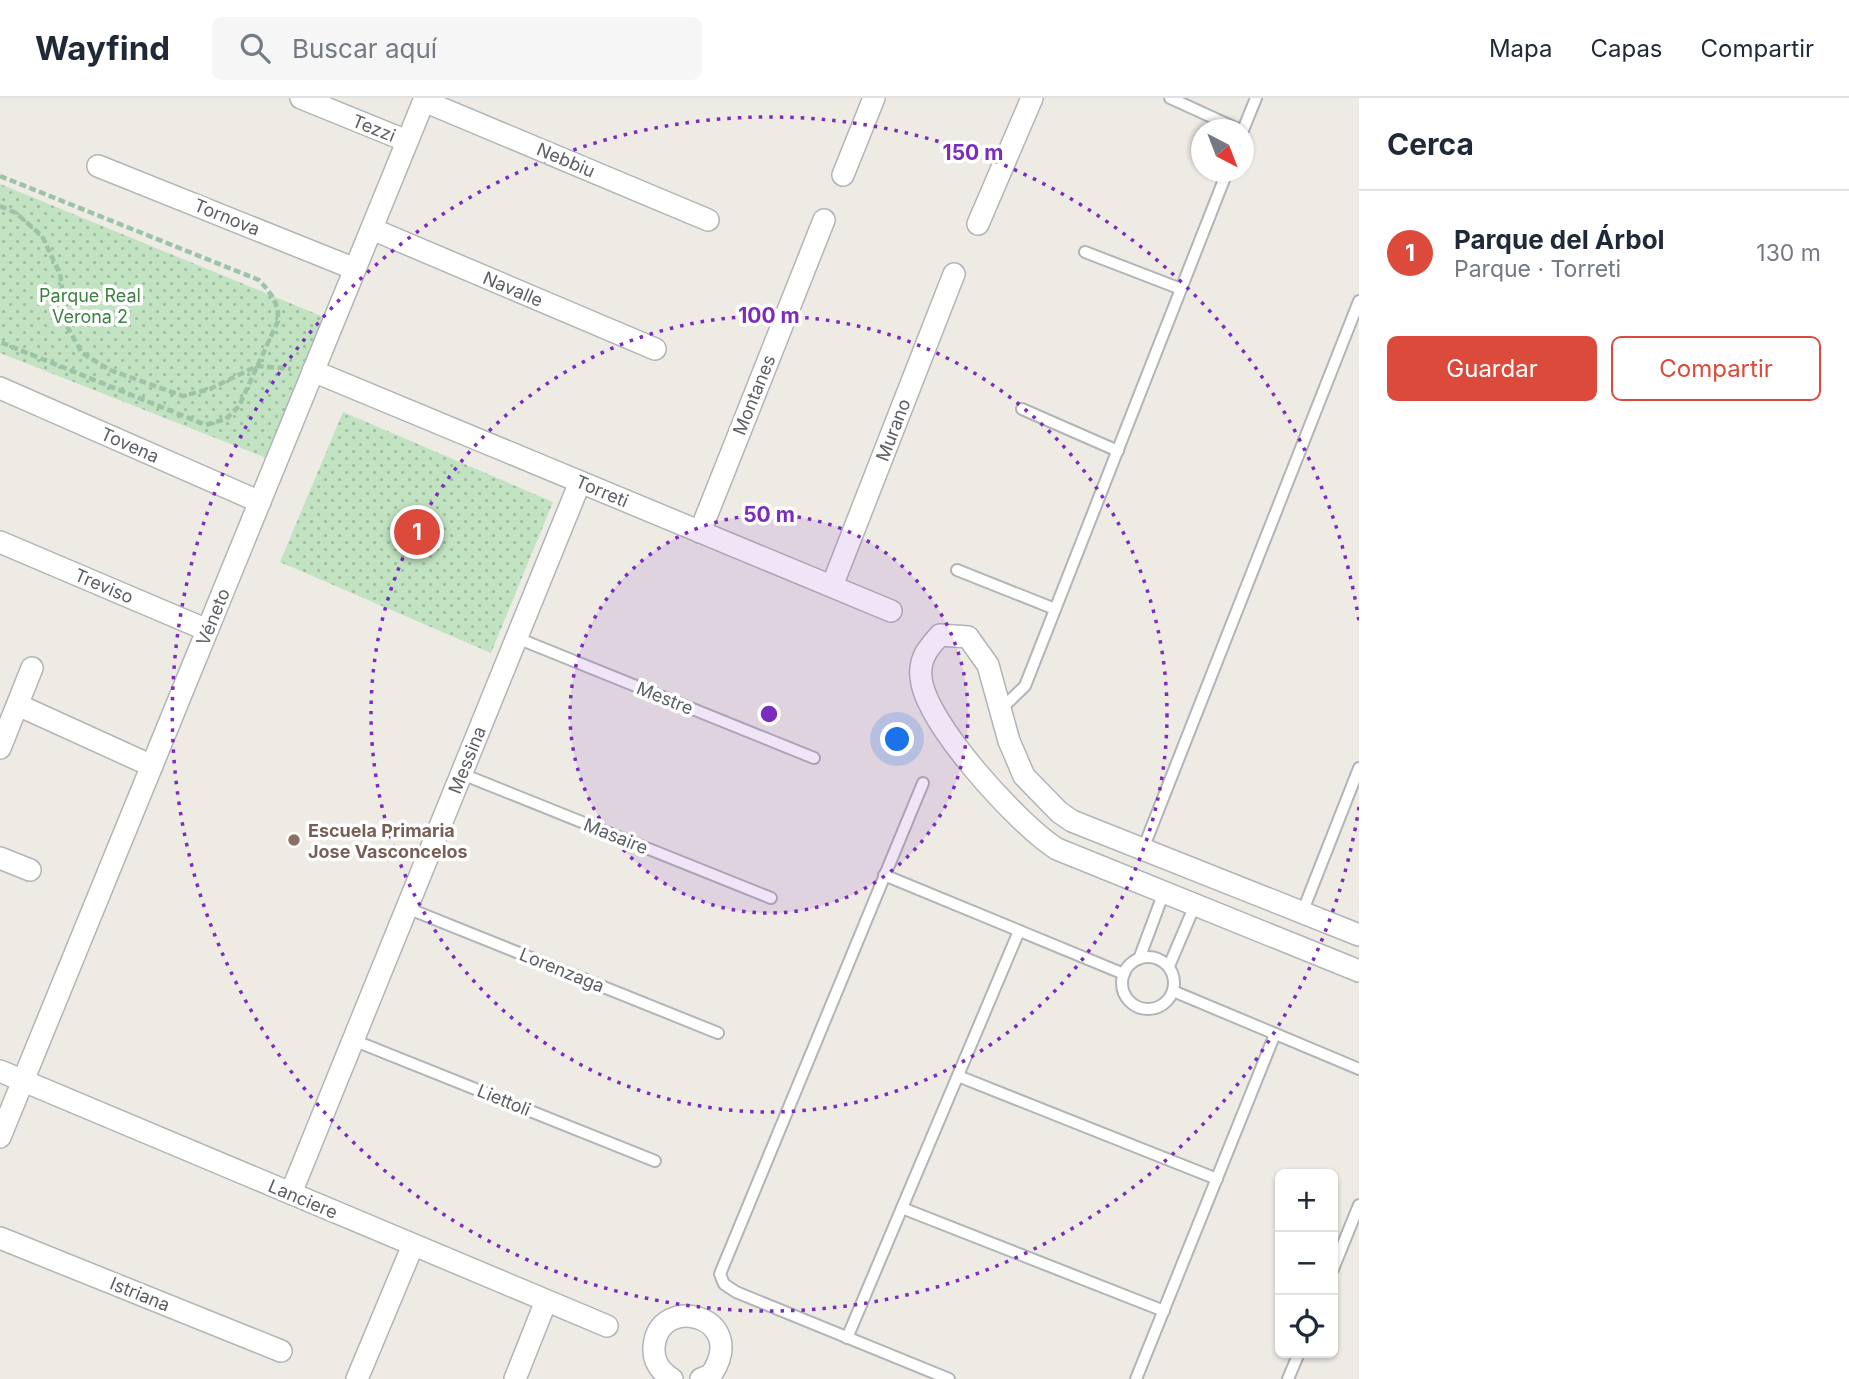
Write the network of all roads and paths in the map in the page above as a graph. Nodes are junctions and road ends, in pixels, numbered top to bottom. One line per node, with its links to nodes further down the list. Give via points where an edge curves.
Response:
1 (301, 98): 9 (street, Tezzi)
2 (874, 98): 11 (street)
3 (1032, 98): 17 (street)
4 (1170, 98): 7 (lane)
5 (1256, 98): 8 (lane)
6 (425, 99): 9 (street, Véneto); 16 (street, Nebbiu)
7 (1217, 119)
8 (1247, 119)
9 (407, 141): 18 (street, Véneto)
10 (98, 166): 20 (street, Tornova)
11 (843, 175)
12 (0, 176): 26 (path, via 259,279 272,293 278,321)
13 (1223, 182): 22 (lane)
14 (0, 206): 26 (path, via 16,213 41,236 60,274 68,328 82,353 110,370 183,396 210,389)
15 (824, 219): 33 (street, Montanes)
16 (708, 220)
17 (978, 224)
18 (372, 229): 20 (street, Véneto); 25 (street, Navalle)
19 (1085, 252): 22 (lane)
20 (355, 269): 27 (street, Véneto)
21 (954, 274): 36 (street, Murano)
22 (1181, 289): 30 (lane)
23 (1359, 301): 50 (lane)
24 (0, 342): 26 (path, via 206,425 226,419 239,407)
25 (655, 349)
26 (257, 366): 27 (path)
27 (313, 371): 31 (street, Torreti); 32 (street, Véneto)
28 (0, 388): 32 (street, Tovena)
29 (1022, 410): 30 (lane)
30 (1118, 450): 37 (lane)
31 (580, 482): 33 (street, Torreti); 40 (street, Messina)
32 (260, 502): 39 (street, Véneto)
33 (700, 531): 36 (street, Torreti)
34 (0, 542): 39 (street, Treviso)
35 (957, 570): 37 (lane)
36 (832, 586): 38 (street, Torreti)
37 (1055, 609): 43 (lane, via 1025,686)
38 (891, 611)
39 (207, 630): 46 (street, Véneto)
40 (517, 638): 45 (lane, Mestre); 48 (street, Messina)
41 (32, 668): 42 (street)
42 (18, 705): 44 (street); 46 (street)
43 (1000, 710): 50 (street, via 1024,776 1059,812); 54 (street, via 988,665 968,637 940,635 924,652 920,678 954,745 1038,837 1056,849)
44 (0, 748)
45 (814, 758)
46 (152, 765): 72 (street, Véneto)
47 (1359, 768): 58 (lane)
48 (462, 774): 55 (lane, Masaire); 57 (street, Messina)
49 (923, 783): 53 (lane)
50 (1143, 849): 58 (street)
51 (0, 858): 52 (street)
52 (30, 870)
53 (884, 875): 59 (lane); 85 (lane, via 720,1274 724,1284 736,1292)
54 (1164, 892): 56 (street); 61 (lane)
55 (771, 898)
56 (1195, 905): 62 (lane); 63 (street)
57 (407, 908): 66 (lane, Lorenzaga); 68 (street, Messina)
58 (1302, 913): 60 (street)
59 (1019, 931): 64 (lane); 71 (lane)
60 (1359, 935)
61 (1139, 959): 62 (lane, via 1150,957); 64 (lane)
62 (1169, 966): 65 (lane)
63 (1359, 971)
64 (1124, 974): 65 (lane, via 1127,997 1140,1007 1156,1007)
65 (1173, 991): 67 (lane)
66 (718, 1033)
67 (1275, 1034): 69 (lane); 75 (lane)
68 (353, 1040): 74 (lane, Liettoli); 76 (street, Messina)
69 (1359, 1069)
70 (0, 1072): 72 (street, Lanciere)
71 (958, 1076): 75 (lane); 78 (lane)
72 (23, 1081): 73 (street, Véneto); 76 (street, Lanciere)
73 (0, 1137)
74 (656, 1161)
75 (1217, 1179): 83 (lane)
76 (291, 1193): 80 (street, Lanciere)
77 (1359, 1205): 81 (lane)
78 (902, 1208): 83 (lane); 85 (lane)
79 (0, 1238): 86 (street, Istriana)
80 (413, 1245): 82 (street, Lanciere); 89 (street)
81 (1338, 1257)
82 (546, 1300): 84 (street, Lanciere); 90 (street)
83 (1164, 1311): 93 (lane)
84 (607, 1326)
85 (847, 1338): 92 (lane)
86 (281, 1351)
87 (1297, 1358): 94 (lane)
88 (710, 1378): 91 (street, via 722,1350 718,1334 708,1322 692,1315 676,1317 663,1326 655,1340 654,1356 661,1371)
89 (357, 1379)
90 (515, 1379)
91 (672, 1379)
92 (949, 1379)
93 (1136, 1379)
94 (1288, 1379)

